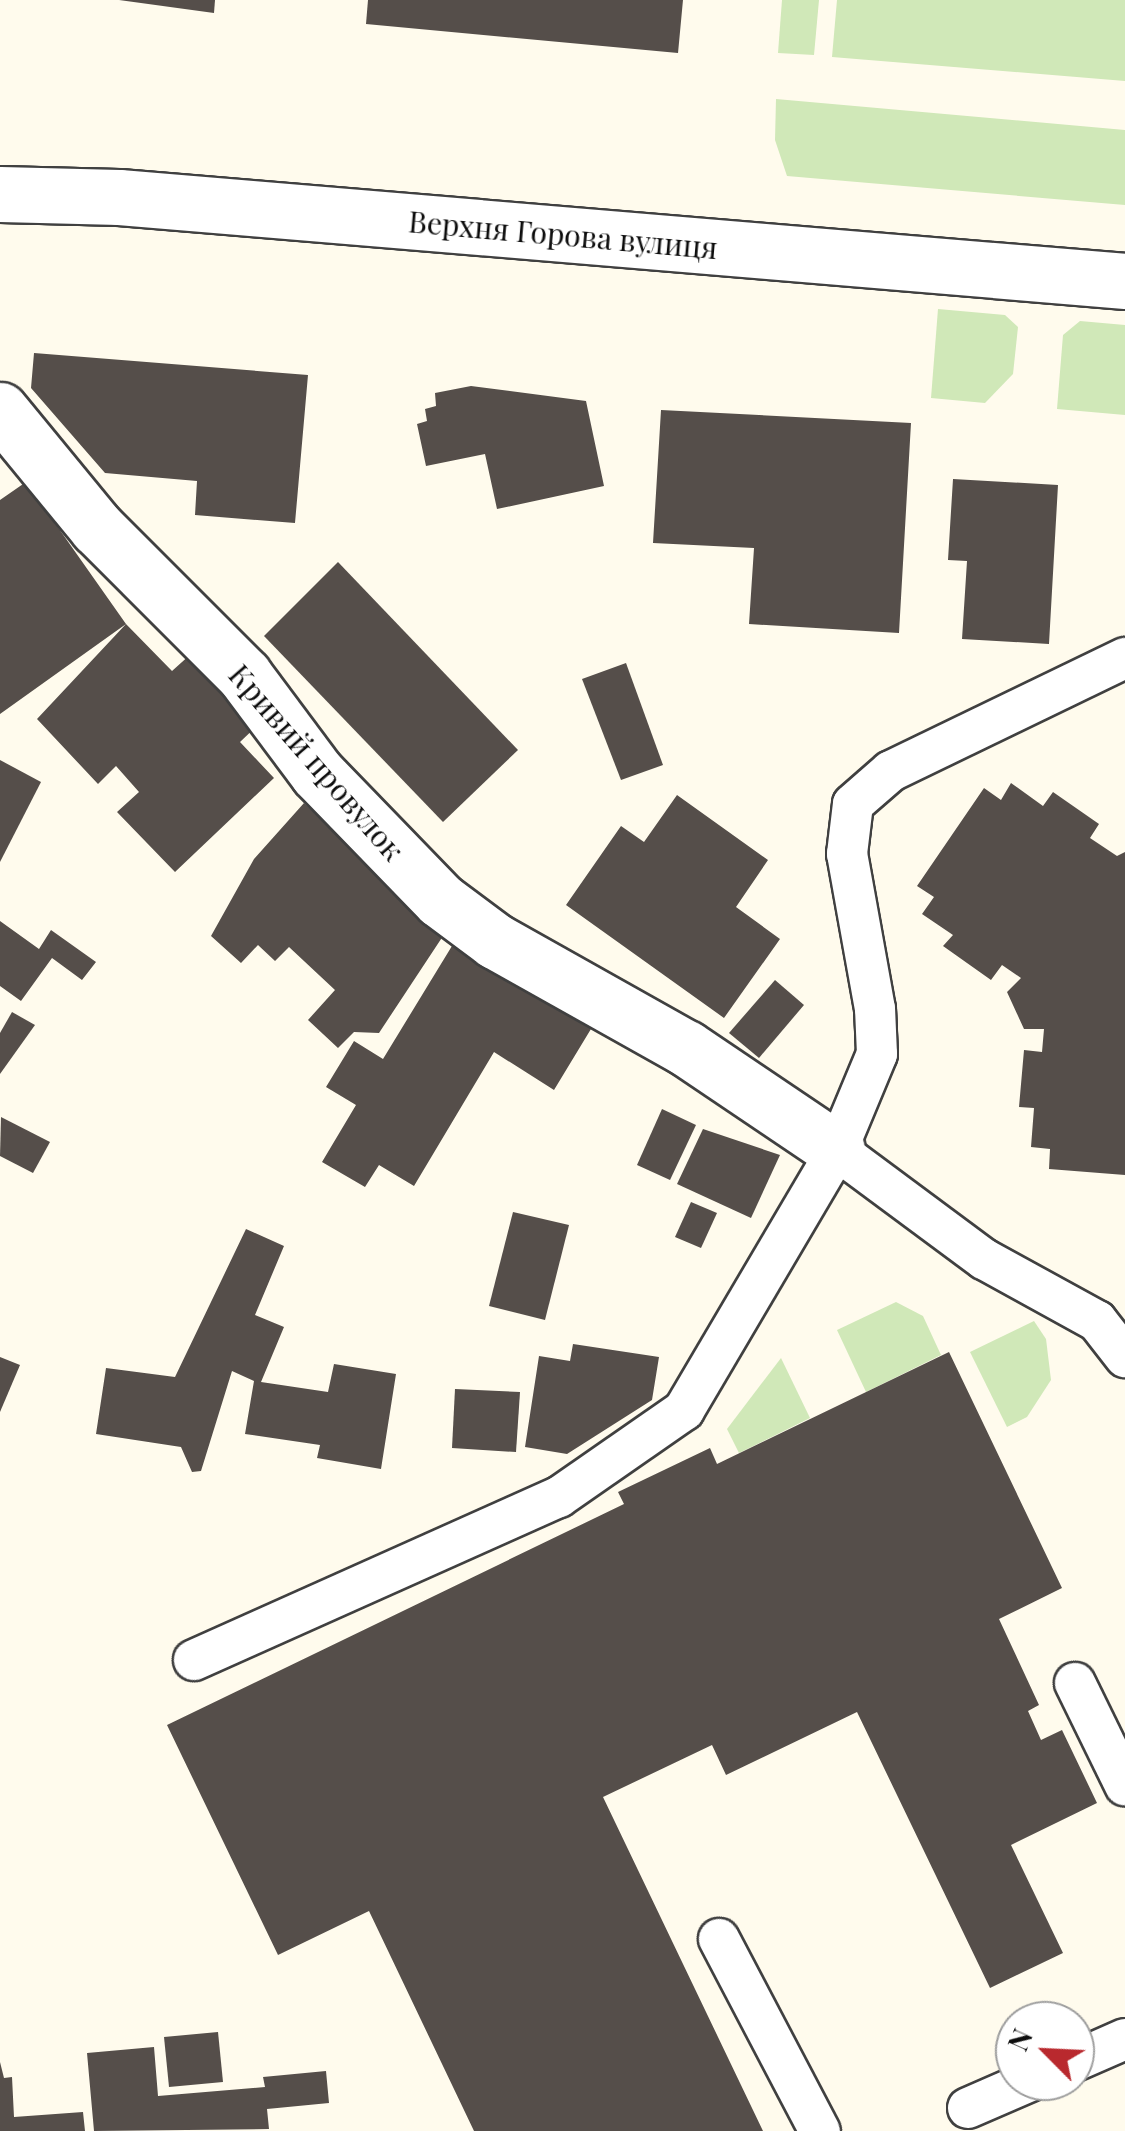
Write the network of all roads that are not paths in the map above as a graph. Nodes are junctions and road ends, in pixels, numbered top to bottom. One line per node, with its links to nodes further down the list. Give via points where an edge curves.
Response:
1 (0, 194): 2 (street, Верхня Горова вулиця, via 119,196)
2 (1125, 280)
3 (0, 410): 5 (street, Кривий провулок, via 88,518 244,675 317,773 440,900 495,941 686,1048)
4 (1125, 658): 5 (lane, via 891,771 854,804 847,854 877,1054)
5 (837, 1150): 6 (lane, via 984,1259 1097,1321); 7 (lane, via 701,1388 667,1425 559,1497)
6 (1125, 1357)
7 (194, 1660)
8 (1074, 1683): 9 (lane)
9 (1125, 1785)
10 (719, 1938): 15 (lane)
11 (1125, 2039): 12 (lane)
12 (1095, 2052)
13 (995, 2096): 14 (lane)
14 (968, 2108)
15 (820, 2131)

